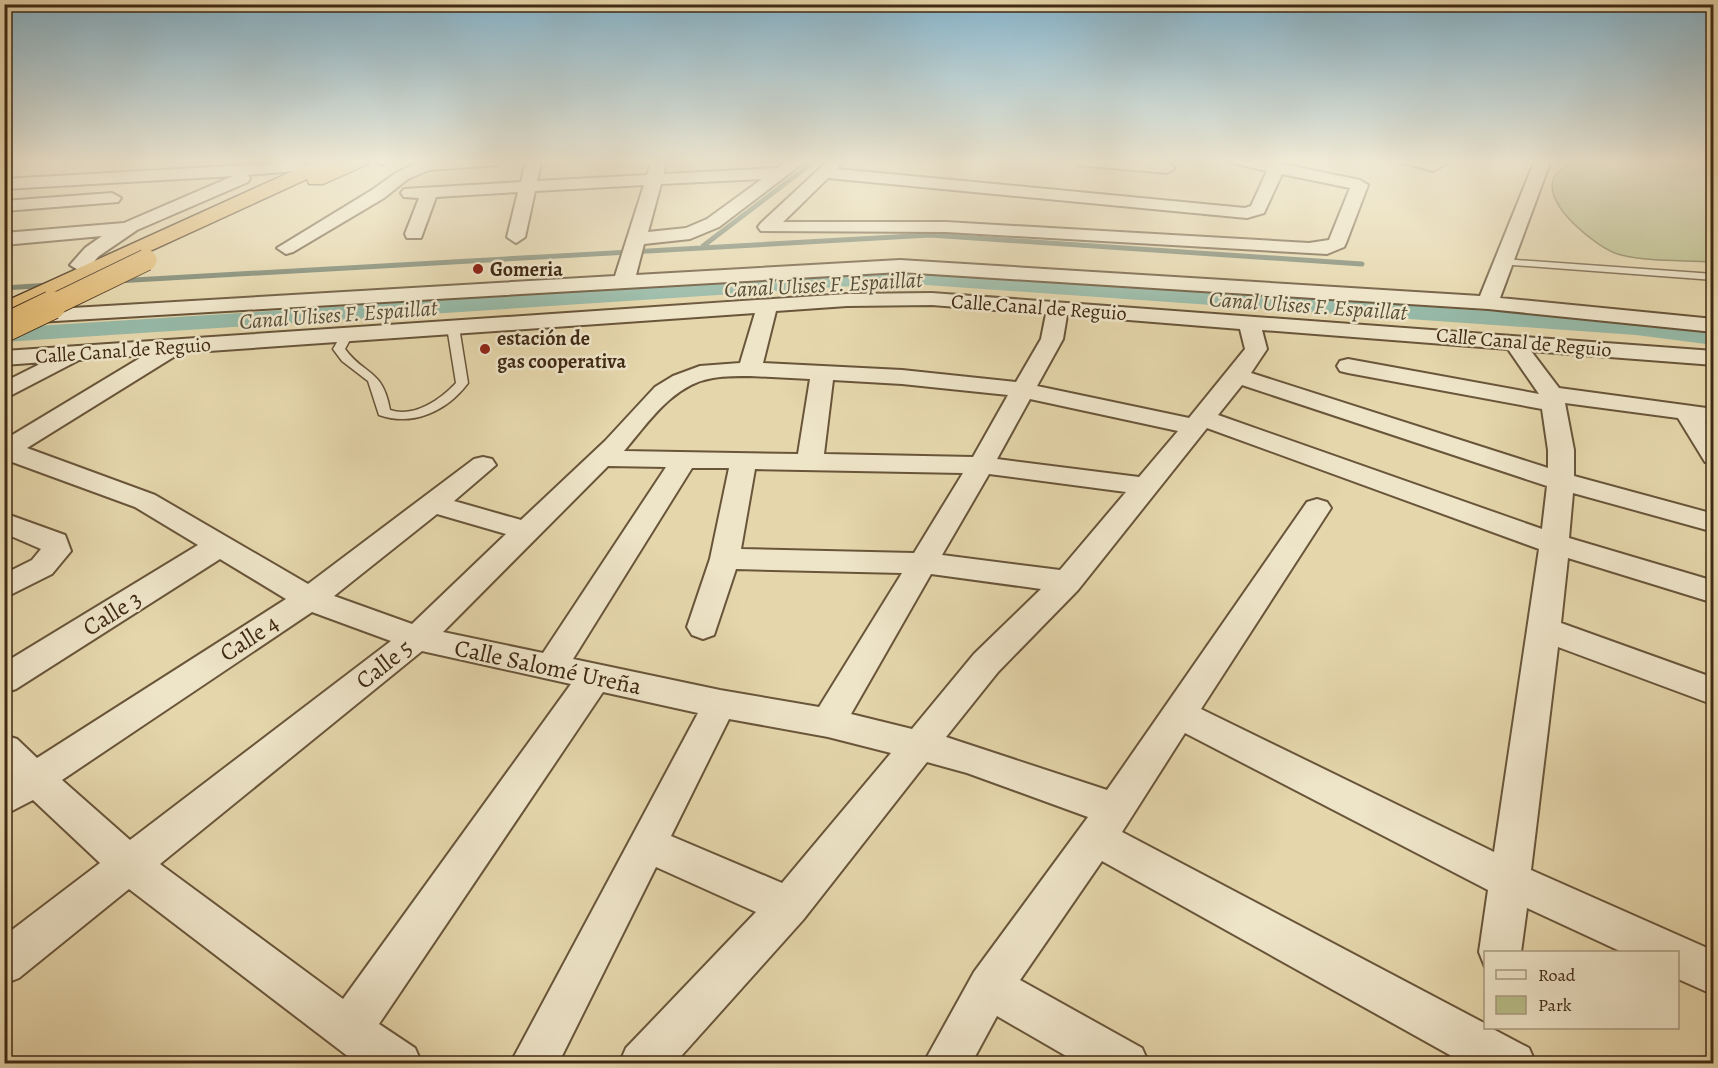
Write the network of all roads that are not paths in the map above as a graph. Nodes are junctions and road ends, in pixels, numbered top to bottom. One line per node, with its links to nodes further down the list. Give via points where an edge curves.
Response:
1 (171, 210): 15 (street)
2 (224, 210): 30 (highway)
3 (254, 210): 35 (highway, bridge)
4 (351, 210): 21 (street)
5 (423, 210): 16 (street)
6 (522, 210): 17 (street)
7 (645, 210): 20 (street)
8 (731, 210): 20 (street, via 690,233)
9 (785, 210): 19 (street, via 767,227 915,226)
10 (1156, 210): 19 (street)
11 (1228, 210): 12 (street)
12 (1257, 210)
13 (1350, 210): 19 (street, via 1333,246 1309,249)
14 (1523, 210): 22 (street)
15 (132, 227): 18 (street); 23 (street, via 98,246)
16 (414, 234)
17 (516, 237)
18 (4, 239)
19 (1150, 239)
20 (634, 247): 25 (street)
21 (286, 248)
22 (1503, 262): 24 (lane); 27 (street)
23 (80, 265)
24 (1713, 277)
25 (624, 281): 26 (street, Calle Canal de Reguio); 27 (street, Calle Canal de Reguio, via 900,266)
26 (364, 300): 31 (street, Calle Canal de Reguio); 36 (street)
27 (1488, 303): 33 (street, Calle Canal de Reguio)
28 (767, 306): 29 (street, Calle Canal de Reguio, via 932,299); 34 (street, Calle Canal de Reguio); 43 (street)
29 (1057, 309): 32 (street, Calle Canal de Reguio); 46 (street, via 1052,339)
30 (4, 311)
31 (4, 318)
32 (1249, 321): 37 (street, Calle Canal de Reguio); 45 (street, via 1256,349)
33 (1713, 326)
34 (453, 327): 36 (street, Calle Canal de Reguio); 36 (lane, via 462,383 445,401 398,417 384,412 382,390 362,368 344,358 339,349)
35 (4, 328)
36 (348, 331): 38 (street, Calle Canal de Reguio)
37 (1514, 341): 40 (street, Calle Canal de Reguio); 48 (street)
38 (176, 346): 39 (street, Calle Canal de Reguio); 50 (street)
39 (79, 352): 41 (street, Calle Canal de Reguio); 47 (street)
40 (1713, 358)
41 (7, 359)
42 (1348, 366): 48 (street)
43 (750, 369): 44 (street, Calle 5); 52 (street, Calle 5, via 708,371 663,392)
44 (822, 373): 46 (street, Calle 5); 55 (street)
45 (1237, 376): 49 (street); 58 (street)
46 (1023, 390): 49 (street, Calle 5); 57 (street)
47 (4, 392)
48 (1552, 399): 51 (street, via 1696,413); 58 (street, via 1561,450)
49 (1198, 423): 59 (street); 65 (street, Calle 5)
50 (6, 450): 66 (street, Calle Salomé Ureña, via 146,501)
51 (1713, 456)
52 (602, 458): 53 (street); 64 (street, Calle 5)
53 (684, 459): 54 (street); 76 (street)
54 (744, 460): 55 (street); 67 (street)
55 (810, 461): 57 (street)
56 (483, 465): 60 (street, Calle 4)
57 (981, 465): 59 (street); 68 (street)
58 (1560, 481): 63 (street); 65 (street)
59 (1145, 486): 69 (street)
60 (435, 504): 64 (street); 72 (street, Calle 4)
61 (1317, 508): 81 (street)
62 (4, 522): 70 (street, via 55,542 56,551 42,567)
63 (1713, 523)
64 (527, 531): 75 (street, Calle 5)
65 (1555, 544): 71 (street, Calle 5); 74 (street)
66 (220, 545): 72 (street, Calle Salomé Ureña); 78 (street, Calle 3)
67 (725, 559): 68 (street); 73 (street)
68 (922, 563): 69 (street); 82 (street)
69 (1066, 582): 83 (street, via 986,663)
70 (4, 587)
71 (1713, 592)
72 (309, 599): 75 (street, Calle Salomé Ureña); 85 (street, Calle 4)
73 (703, 627)
74 (1544, 629): 79 (street); 89 (street)
75 (417, 638): 76 (street, Calle Salomé Ureña); 88 (street, Calle 5)
76 (550, 668): 77 (street, Calle Salomé Ureña)
77 (595, 677): 80 (street, Calle Salomé Ureña); 97 (street)
78 (4, 681)
79 (1713, 692)
80 (720, 704): 82 (street, Calle Salomé Ureña); 87 (street)
81 (1180, 714): 86 (street); 89 (street)
82 (828, 723): 83 (street, Calle Salomé Ureña)
83 (918, 746): 86 (street, Calle Salomé Ureña, via 1010,771); 90 (street)
84 (4, 750): 85 (street)
85 (20, 789): 88 (street)
86 (1106, 824): 96 (street); 98 (street, Calle Salomé Ureña)
87 (647, 844): 90 (street); 100 (street)
88 (129, 865): 94 (street, Calle 5); 97 (street)
89 (1509, 880): 91 (street); 92 (street)
90 (789, 906): 101 (street)
91 (1500, 951)
92 (1666, 951)
93 (1679, 958): 95 (street)
94 (4, 963)
95 (1713, 974)
96 (989, 987): 102 (street); 103 (street)
97 (348, 1030): 99 (street)
98 (1494, 1052)
99 (399, 1064)
100 (533, 1064)
101 (642, 1064)
102 (946, 1064)
103 (1126, 1064)

